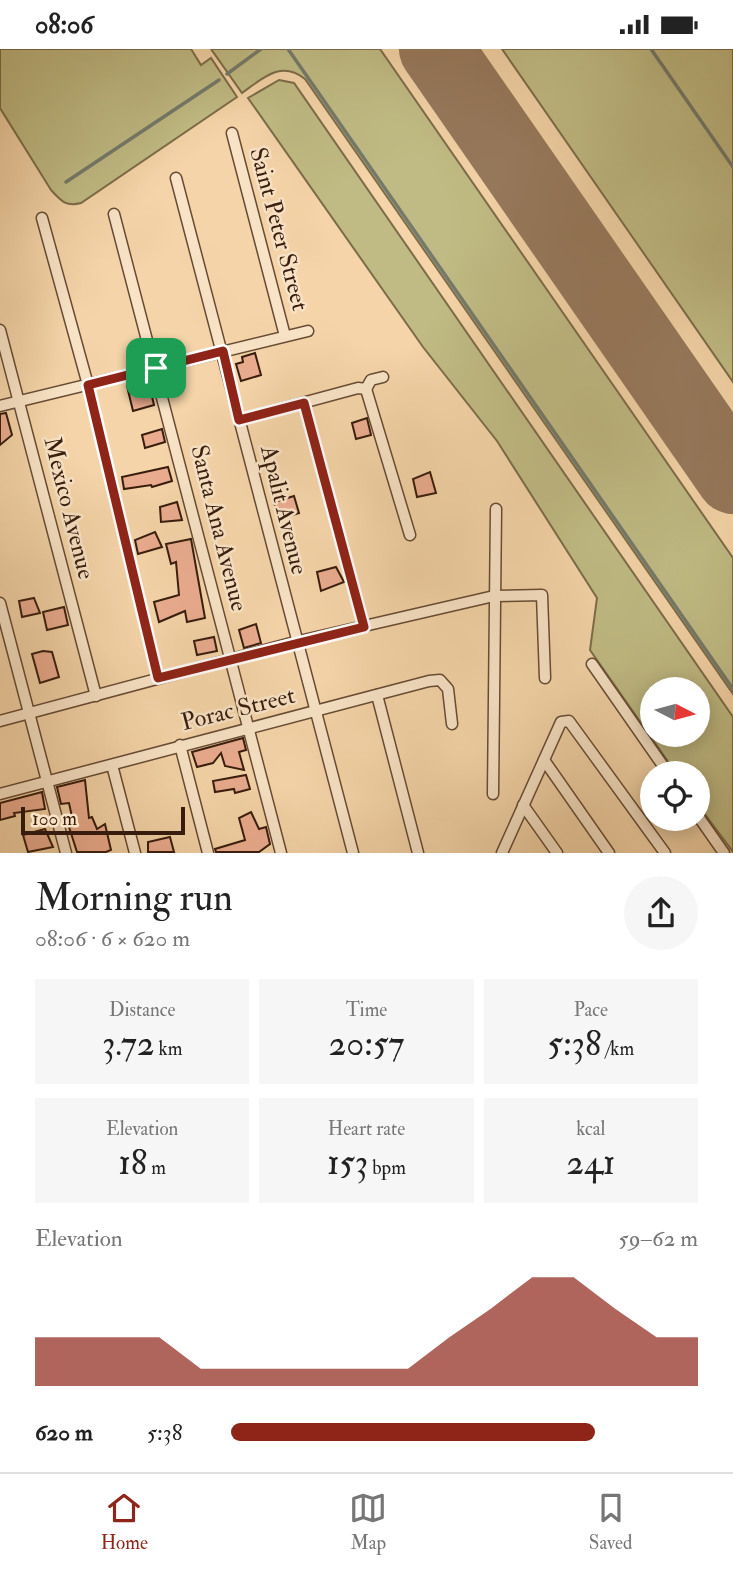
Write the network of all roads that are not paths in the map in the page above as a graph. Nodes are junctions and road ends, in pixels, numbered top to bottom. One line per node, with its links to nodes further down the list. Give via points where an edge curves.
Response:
1 (232, 133): 7 (street, Saint Peter Street)
2 (176, 178): 8 (street, Apalit Avenue)
3 (114, 214): 9 (street, Santa Ana Avenue)
4 (42, 218): 11 (street)
5 (0, 330): 13 (street, Mexico Avenue)
6 (308, 331): 7 (street)
7 (285, 336): 8 (street)
8 (223, 351): 9 (street); 16 (street, Apalit Avenue)
9 (156, 368): 11 (street); 23 (street, Santa Ana Avenue)
10 (383, 377): 12 (street, via 371,380)
11 (88, 385): 13 (street); 25 (street)
12 (366, 389): 14 (street); 18 (street)
13 (20, 401): 15 (street); 28 (street, Mexico Avenue)
14 (304, 403): 16 (street); 21 (street)
15 (0, 406)
16 (239, 420): 22 (street, Apalit Avenue)
17 (496, 509): 19 (street)
18 (410, 535)
19 (494, 596): 21 (street); 26 (street, via 542,595); 40 (street)
20 (0, 603): 30 (street)
21 (364, 627): 22 (street)
22 (295, 642): 23 (street); 29 (street, Apalit Avenue)
23 (231, 658): 25 (street); 33 (street, Santa Ana Avenue)
24 (592, 664): 36 (street)
25 (158, 678): 28 (street)
26 (545, 678)
27 (377, 695): 29 (street, Porac Street); 32 (street, Porac Street, via 440,680 448,689); 48 (street)
28 (96, 696): 30 (street)
29 (315, 712): 33 (street, Porac Street); 47 (street, Apalit Avenue)
30 (29, 713): 31 (street); 38 (street)
31 (0, 721)
32 (452, 724)
33 (248, 727): 34 (street, Porac Street); 46 (street, Santa Ana Avenue)
34 (180, 745): 37 (street, Porac Street); 45 (street)
35 (544, 760): 41 (street); 51 (street); 52 (street, via 565,720 569,721)
36 (660, 761)
37 (112, 765): 38 (street, Porac Street); 44 (street)
38 (47, 782): 39 (street, Porac Street); 43 (street)
39 (0, 794)
40 (492, 794)
41 (523, 805): 49 (street); 50 (street)
42 (709, 831): 53 (street)
43 (66, 852)
44 (135, 852)
45 (208, 852)
46 (281, 852)
47 (353, 852)
48 (418, 852)
49 (502, 852)
50 (557, 852)
51 (609, 852)
52 (665, 852)
53 (724, 852)

